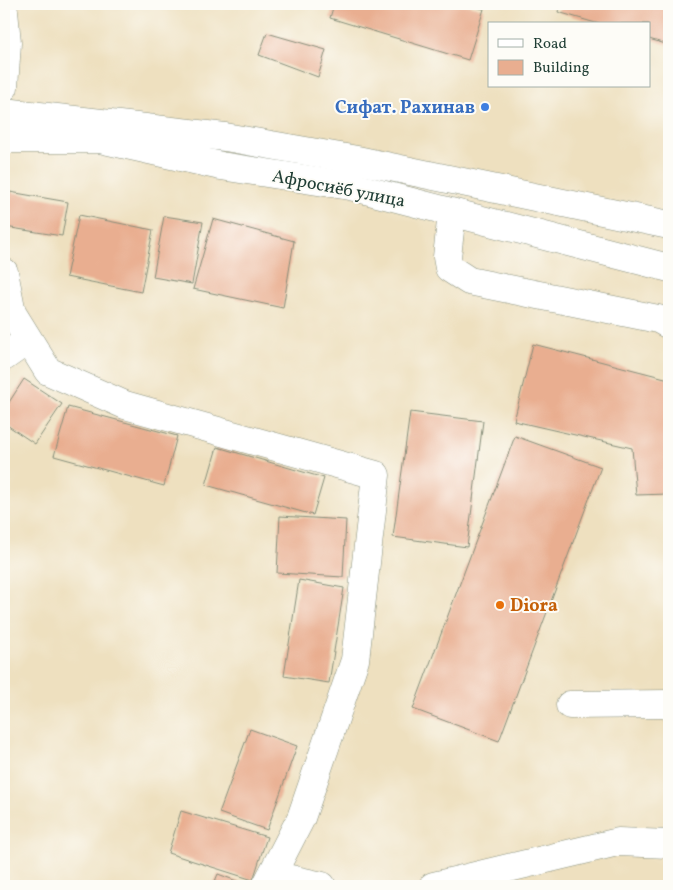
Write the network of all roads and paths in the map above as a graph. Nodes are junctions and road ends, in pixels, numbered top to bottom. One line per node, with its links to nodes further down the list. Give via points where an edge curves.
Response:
1 (4, 11): 2 (main road, via 8,43)
2 (4, 87)
3 (4, 112): 6 (main road, Афросиёб улица, via 225,136 357,160)
4 (4, 139): 5 (main road, Афросиёб улица, via 100,139 221,166 350,186)
5 (452, 213): 7 (main road, Афросиёб улица); 9 (main road, via 447,257 449,268 469,281 658,319)
6 (669, 226)
7 (669, 268)
8 (4, 272): 10 (main road, via 12,312)
9 (669, 325)
10 (28, 340): 11 (main road); 15 (main road, via 48,371 125,405 376,475 355,660 301,818)
11 (4, 357)
12 (669, 704): 13 (main road)
13 (570, 705)
14 (669, 844): 17 (main road, via 618,842)
15 (269, 881): 16 (main road)
16 (322, 886)
17 (432, 886)

